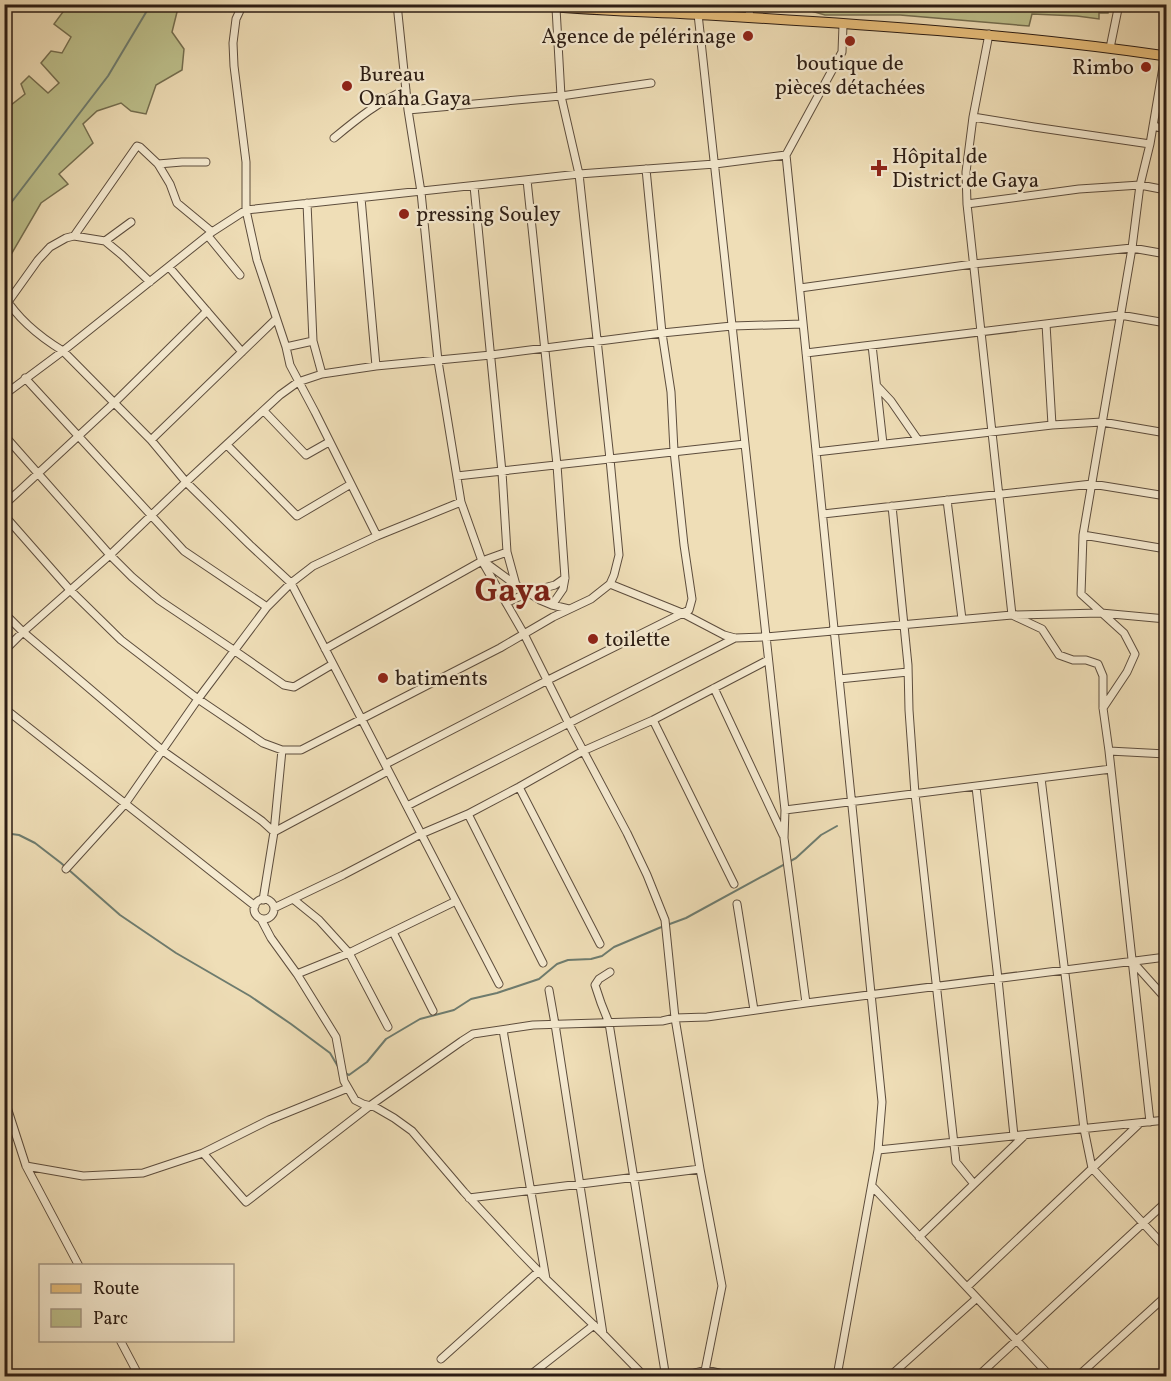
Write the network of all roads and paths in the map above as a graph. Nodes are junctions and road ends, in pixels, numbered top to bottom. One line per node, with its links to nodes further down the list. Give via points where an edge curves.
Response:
1 (243, 4): 38 (street, via 236,19 233,43 246,162)
2 (397, 4): 16 (street)
3 (750, 4): 10 (street)
4 (1119, 4): 13 (street)
5 (528, 5): 7 (main road)
6 (576, 7): 7 (main road); 8 (main road)
7 (556, 8): 17 (street)
8 (631, 8): 9 (main road)
9 (698, 9): 10 (main road); 27 (street)
10 (749, 18): 11 (main road)
11 (843, 25): 12 (main road); 24 (street, via 842,52)
12 (989, 34): 13 (main road); 19 (street)
13 (1110, 48): 14 (main road)
14 (1166, 56): 20 (street)
15 (651, 82): 17 (street)
16 (406, 90): 18 (street); 22 (street, via 378,104)
17 (561, 96): 18 (street); 29 (street)
18 (408, 110): 34 (street)
19 (973, 117): 23 (street); 37 (street, via 966,172)
20 (1153, 126): 21 (street); 23 (street)
21 (1167, 129)
22 (334, 138)
23 (1150, 144): 31 (street)
24 (786, 155): 27 (street); 49 (street)
25 (206, 162): 26 (street)
26 (158, 164): 40 (street, via 177,203); 41 (street, via 140,147 134,148)
27 (715, 164): 28 (street); 57 (street)
28 (646, 169): 29 (street); 59 (street)
29 (579, 174): 30 (street); 61 (street)
30 (527, 180): 32 (street); 64 (street)
31 (1140, 185): 33 (street); 37 (street); 43 (street)
32 (474, 186): 34 (street); 68 (street)
33 (1167, 190)
34 (421, 192): 35 (street); 69 (street)
35 (361, 198): 36 (street); 70 (street)
36 (307, 203): 38 (street); 60 (street)
37 (967, 204): 45 (street)
38 (246, 210): 40 (street); 53 (street)
39 (131, 222): 42 (street)
40 (210, 234): 46 (street); 47 (street)
41 (74, 236): 42 (street); 50 (street, via 50,247)
42 (105, 241): 48 (street)
43 (1132, 248): 44 (street); 45 (street); 52 (street)
44 (1167, 254)
45 (973, 264): 49 (street); 58 (street)
46 (169, 267): 48 (street); 51 (street)
47 (240, 275)
48 (150, 282): 65 (street)
49 (800, 288): 55 (street)
50 (6, 299): 65 (street, via 28,325)
51 (207, 311): 66 (street); 76 (street)
52 (1120, 315): 54 (street); 56 (street); 78 (street)
53 (276, 319): 63 (street); 66 (street)
54 (1167, 323)
55 (803, 324): 57 (street); 67 (street)
56 (1046, 324): 58 (street); 79 (street)
57 (732, 326): 59 (street); 87 (street)
58 (981, 332): 62 (street); 80 (street)
59 (662, 333): 61 (street); 90 (street)
60 (314, 341): 63 (street); 71 (street)
61 (597, 342): 64 (street); 92 (street)
62 (873, 345): 67 (street); 74 (street)
63 (286, 347): 73 (street)
64 (545, 348): 68 (street); 93 (street)
65 (63, 351): 72 (street); 76 (street)
66 (242, 352): 84 (street)
67 (806, 353): 91 (street)
68 (491, 355): 69 (street); 94 (street)
69 (438, 361): 70 (street); 96 (street)
70 (376, 366): 71 (street)
71 (322, 374): 73 (street)
72 (26, 378): 75 (street); 83 (street)
73 (298, 382): 77 (street); 86 (street)
74 (877, 386): 85 (street); 88 (street)
75 (4, 395)
76 (114, 403): 83 (street); 84 (street)
77 (264, 411): 86 (street, via 306,455); 89 (street)
78 (1102, 422): 79 (street); 81 (street); 99 (street)
79 (1052, 425): 80 (street)
80 (992, 432): 85 (street); 100 (street)
81 (1167, 433)
82 (4, 435): 95 (street)
83 (78, 435): 95 (street); 108 (street)
84 (151, 440): 97 (street)
85 (918, 440): 88 (street)
86 (329, 442): 98 (street)
87 (745, 444): 90 (street); 135 (street)
88 (883, 444): 91 (street)
89 (227, 445): 97 (street); 98 (street, via 297,516)
90 (674, 451): 92 (street); 126 (street, via 692,598 689,610)
91 (816, 452): 106 (street)
92 (610, 459): 93 (street); 117 (street, via 619,555)
93 (557, 465): 94 (street); 115 (street)
94 (502, 472): 96 (street); 112 (street)
95 (38, 474): 104 (street); 113 (street)
96 (457, 476): 103 (street)
97 (186, 482): 108 (street); 116 (street)
98 (351, 484): 110 (street)
99 (1092, 484): 100 (street); 101 (street); 109 (street)
100 (999, 494): 102 (street); 128 (street)
101 (1167, 496)
102 (947, 500): 105 (street); 129 (street)
103 (461, 502): 110 (street); 114 (street)
104 (4, 505)
105 (892, 506): 106 (street); 131 (street)
106 (823, 514): 132 (street)
107 (4, 515): 119 (street)
108 (151, 516): 113 (street); 123 (street, via 184,551)
109 (1083, 535): 111 (street); 127 (street, via 1080,594)
110 (377, 536): 116 (street, via 312,566)
111 (1167, 549)
112 (507, 552): 114 (street); 118 (street)
113 (110, 555): 119 (street); 139 (street, via 159,600)
114 (482, 561): 118 (street); 121 (street); 137 (street)
115 (565, 578): 120 (street); 122 (street)
116 (291, 583): 123 (street); 137 (street)
117 (610, 584): 124 (street); 126 (street)
118 (516, 585): 120 (street)
119 (70, 590): 133 (street); 146 (street, via 121,640)
120 (529, 592): 121 (street); 122 (street)
121 (506, 603): 134 (street)
122 (552, 605): 124 (street)
123 (267, 607): 139 (street)
124 (570, 609): 134 (street)
125 (4, 613): 133 (street)
126 (682, 613): 136 (street); 144 (street)
127 (1101, 613): 128 (street); 130 (street); 148 (street, via 1124,633 1135,654)
128 (1012, 615): 129 (street); 148 (street, via 1042,629 1059,655 1098,664 1103,676)
129 (962, 619): 131 (street)
130 (1167, 619)
131 (904, 624): 132 (street); 142 (street)
132 (834, 630): 135 (street); 143 (street)
133 (23, 632): 138 (street); 153 (street)
134 (524, 634): 144 (street); 149 (street)
135 (766, 637): 136 (street); 140 (street)
136 (735, 638): 151 (street)
137 (325, 649): 141 (street)
138 (4, 651)
139 (235, 651): 141 (street, via 284,686 294,687); 146 (street)
140 (768, 660): 145 (street); 166 (street)
141 (333, 664): 149 (street)
142 (908, 672): 143 (street); 162 (street)
143 (839, 679): 163 (street)
144 (548, 680): 151 (street); 157 (street)
145 (714, 688): 150 (street); 170 (street)
146 (198, 699): 152 (street, via 263,743); 153 (street)
147 (4, 708): 164 (street)
148 (1103, 708): 154 (street)
149 (362, 719): 152 (street, via 301,750); 157 (street)
150 (653, 720): 155 (street); 172 (street)
151 (568, 724): 155 (street); 165 (street)
152 (282, 750): 168 (street)
153 (163, 751): 164 (street); 168 (street)
154 (1109, 751): 156 (street); 158 (street)
155 (583, 752): 160 (street); 198 (street, via 632,843 665,920)
156 (1167, 754)
157 (387, 767): 165 (street); 168 (street)
158 (1111, 769): 159 (street); 184 (street)
159 (1041, 778): 161 (street); 186 (street)
160 (519, 787): 167 (street); 181 (street)
161 (976, 787): 162 (street); 189 (street)
162 (915, 794): 163 (street); 191 (street)
163 (852, 801): 166 (street); 193 (street)
164 (125, 804): 171 (street); 177 (street)
165 (407, 806): 169 (street)
166 (785, 810): 170 (street)
167 (468, 814): 169 (street); 185 (street)
168 (274, 832): 174 (street)
169 (421, 834): 173 (street); 175 (street)
170 (784, 838): 195 (street)
171 (66, 869)
172 (734, 884)
173 (293, 899): 178 (street); 182 (street)
174 (264, 900): 177 (street); 178 (street)
175 (456, 901): 180 (street); 190 (street)
176 (737, 904): 196 (street)
177 (255, 906): 179 (street)
178 (274, 908): 179 (street, via 270,917)
179 (261, 919): 188 (street)
180 (393, 932): 182 (street); 197 (street)
181 (600, 944)
182 (349, 953): 188 (street); 201 (street)
183 (1167, 957): 184 (street)
184 (1132, 962): 186 (street); 194 (street); 207 (street)
185 (543, 963)
186 (1065, 970): 189 (street); 209 (street)
187 (610, 972): 199 (street, via 595,985)
188 (297, 974): 203 (street, via 336,1037)
189 (998, 979): 191 (street); 211 (street)
190 (499, 984)
191 (936, 987): 193 (street); 212 (street)
192 (549, 990): 200 (street)
193 (872, 995): 195 (street); 213 (street, via 882,1102)
194 (1167, 999)
195 (806, 1003): 196 (street)
196 (754, 1010): 198 (street)
197 (433, 1011)
198 (675, 1018): 199 (street); 217 (street)
199 (609, 1023): 200 (street); 218 (street)
200 (555, 1024): 202 (street); 219 (street)
201 (388, 1027)
202 (503, 1030): 205 (street, via 473,1034); 222 (street)
203 (348, 1088): 205 (street, via 355,1100); 214 (street, via 269,1120)
204 (4, 1098): 215 (street)
205 (371, 1105): 214 (street, via 246,1202); 223 (street, via 412,1131)
206 (1167, 1120): 207 (street)
207 (1150, 1122): 208 (street)
208 (1139, 1123): 209 (street); 216 (street)
209 (1084, 1129): 210 (street); 216 (street)
210 (1026, 1135): 211 (street); 220 (street)
211 (1014, 1136): 212 (street)
212 (954, 1142): 213 (street); 220 (street, via 956,1162)
213 (878, 1150): 221 (street)
214 (203, 1153): 215 (street, via 143,1173 83,1176)
215 (26, 1166): 228 (street)
216 (1092, 1168): 225 (street); 231 (street)
217 (700, 1169): 218 (street); 239 (street, via 723,1286)
218 (634, 1177): 219 (street); 243 (street)
219 (580, 1184): 222 (street); 235 (street)
220 (974, 1184): 226 (street)
221 (872, 1186): 226 (street); 246 (street)
222 (531, 1190): 223 (street); 230 (street)
223 (469, 1197): 229 (street)
224 (1167, 1202): 225 (street)
225 (1143, 1224): 227 (street); 236 (street)
226 (919, 1237): 231 (street)
227 (1167, 1248)
228 (79, 1264)
229 (539, 1272): 230 (street); 238 (street)
230 (547, 1280): 234 (street)
231 (967, 1287): 233 (street)
232 (1167, 1296): 250 (street)
233 (977, 1298): 236 (street); 247 (street)
234 (594, 1325): 235 (street); 241 (street)
235 (603, 1334): 242 (street)
236 (1017, 1340): 248 (street); 249 (street)
237 (121, 1342): 240 (street)
238 (441, 1359)
239 (705, 1373): 244 (street); 245 (street)
240 (139, 1377)
241 (529, 1377)
242 (644, 1377)
243 (664, 1377)
244 (683, 1377)
245 (731, 1377)
246 (837, 1377)
247 (890, 1377)
248 (978, 1377)
249 (1050, 1377)
250 (1078, 1377)

